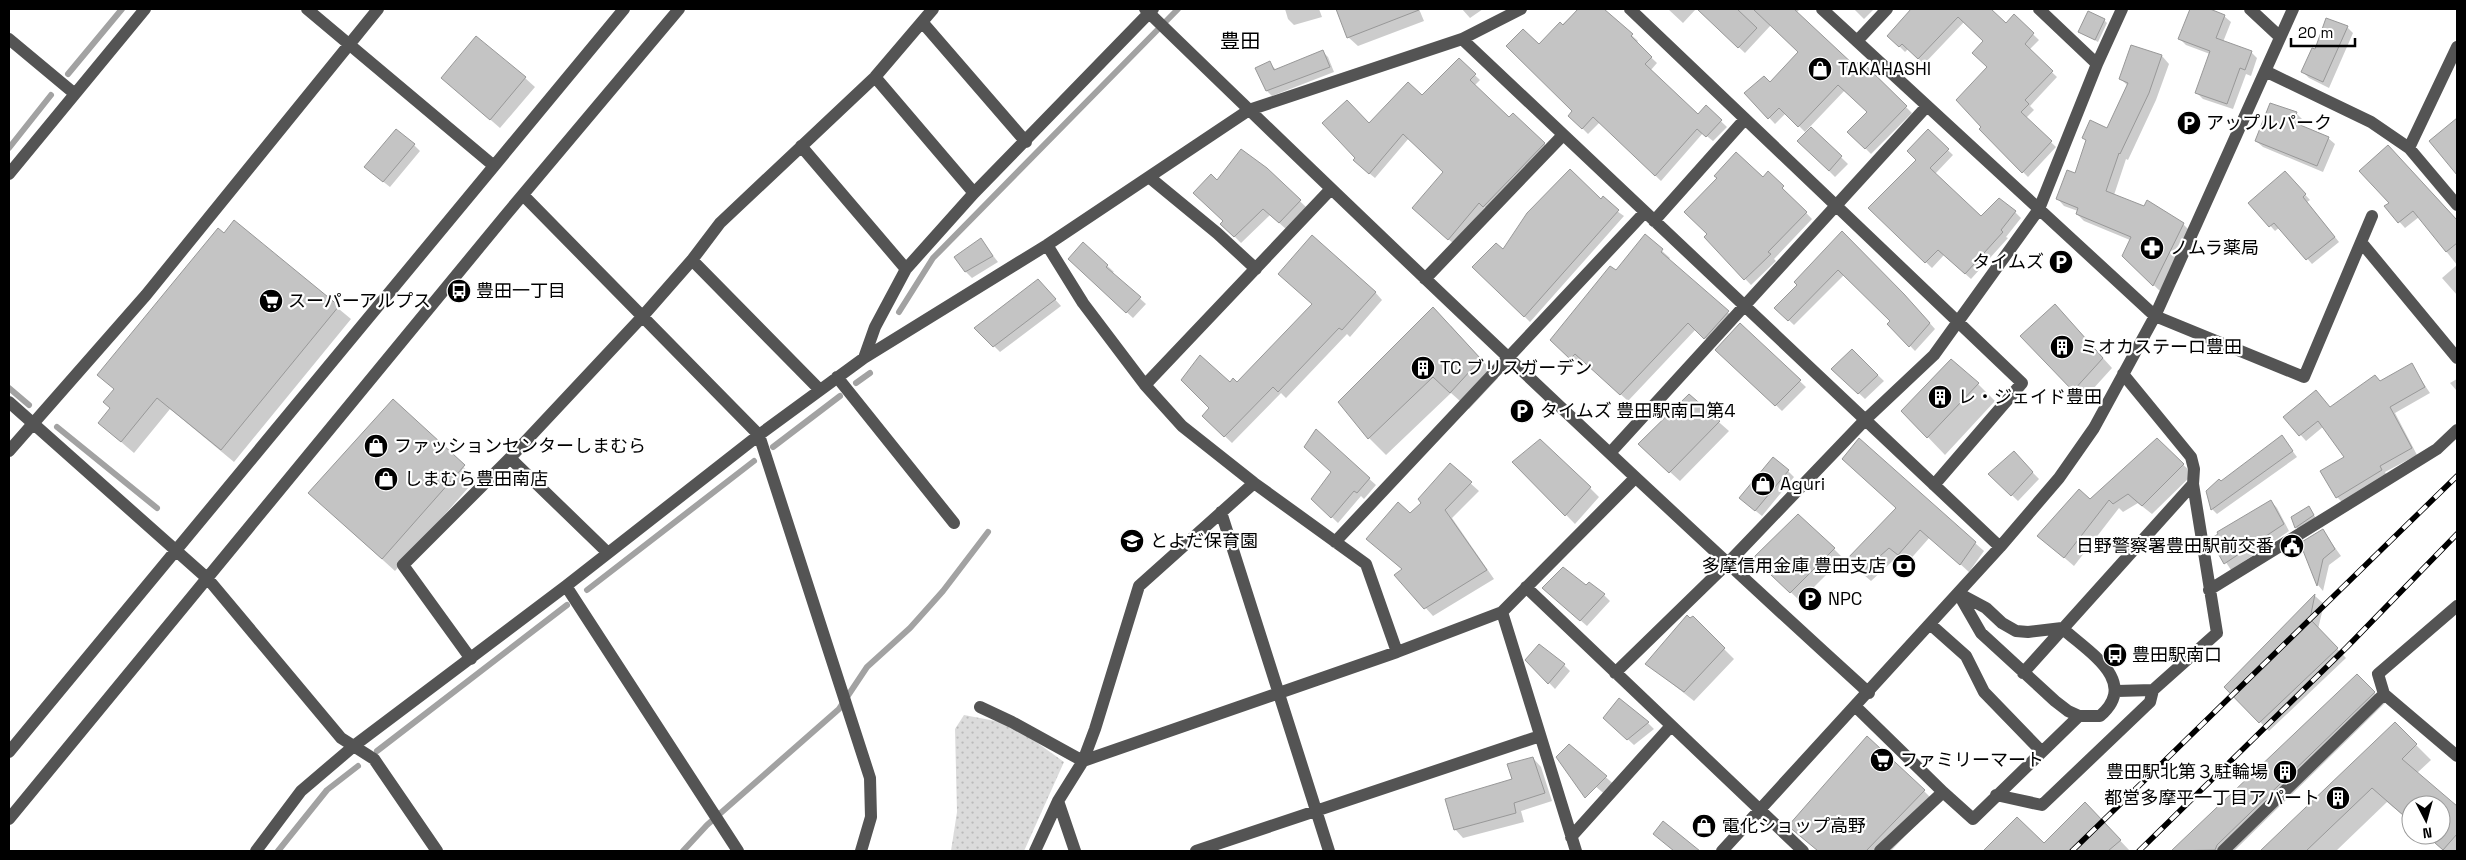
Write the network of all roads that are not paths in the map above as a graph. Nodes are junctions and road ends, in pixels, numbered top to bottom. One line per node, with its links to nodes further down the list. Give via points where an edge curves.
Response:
1 (145, 9): 26 (street)
2 (307, 9): 21 (street)
3 (378, 9): 21 (street)
4 (624, 9): 34 (street)
5 (679, 9): 39 (street)
6 (933, 9): 16 (street)
7 (1521, 9): 19 (street)
8 (1630, 9): 29 (street)
9 (1822, 9): 20 (street)
10 (1887, 9): 20 (street)
11 (2039, 9): 23 (street)
12 (2122, 9): 23 (street)
13 (2250, 9): 17 (street)
14 (2293, 9): 17 (street)
15 (1150, 12): 28 (street); 31 (street)
16 (922, 23): 25 (street); 31 (street)
17 (2280, 37): 24 (street)
18 (9, 39): 26 (street)
19 (1462, 39): 28 (street); 30 (street)
20 (1857, 42): 27 (street)
21 (350, 44): 34 (street); 64 (street, via 146,295)
22 (2457, 47): 33 (street)
23 (2097, 64): 42 (street)
24 (2265, 71): 33 (street, via 2371,122); 53 (street)
25 (875, 77): 32 (street); 38 (street)
26 (75, 94): 35 (street)
27 (1927, 106): 41 (street); 42 (street)
28 (1249, 110): 36 (street); 37 (street)
29 (1745, 119): 41 (street); 44 (street)
30 (1562, 135): 44 (street); 50 (street)
31 (1026, 142): 38 (street)
32 (801, 146): 47 (street, via 720,223); 48 (street)
33 (2409, 148): 40 (street)
34 (494, 166): 78 (street)
35 (9, 174)
36 (1149, 177): 46 (street); 49 (street)
37 (1331, 189): 49 (street); 50 (street)
38 (974, 194): 48 (street)
39 (523, 195): 52 (street); 81 (street)
40 (2457, 205)
41 (1836, 206): 51 (street); 54 (street)
42 (2039, 210): 53 (street); 54 (street)
43 (2372, 216): 45 (street)
44 (1650, 217): 51 (street); 55 (street)
45 (2361, 242): 53 (street, via 2304,377); 57 (street)
46 (1047, 245): 56 (street); 60 (street, via 1083,303)
47 (692, 260): 52 (street); 61 (street)
48 (906, 269): 56 (street, via 875,327)
49 (1256, 269): 60 (street)
50 (1425, 279): 55 (street)
51 (1745, 306): 63 (street); 68 (street)
52 (642, 316): 66 (street); 69 (street)
53 (2155, 316): 58 (street)
54 (1958, 322): 63 (street, via 1934,355); 73 (street, via 2022,383)
55 (1510, 357): 68 (street); 76 (street)
56 (864, 358): 59 (street)
57 (2457, 358)
58 (2124, 374): 72 (street, via 2191,457); 77 (street, via 2094,428 2059,478)
59 (837, 377): 61 (street); 75 (street)
60 (1145, 385): 71 (street, via 1182,426)
61 (820, 390): 66 (street)
62 (9, 402): 64 (street)
63 (1865, 420): 73 (street); 80 (street)
64 (35, 423): 67 (street); 78 (street)
65 (2457, 430): 84 (street, via 2437,449)
66 (759, 435): 79 (street); 119 (street, via 870,778 871,817)
67 (9, 451)
68 (1610, 454): 70 (street)
69 (510, 458): 79 (street); 91 (street, via 403,565)
70 (1635, 478): 80 (street); 83 (street)
71 (1254, 483): 74 (street); 76 (street)
72 (2193, 484): 84 (street); 89 (street)
73 (1934, 485): 77 (street)
74 (1221, 512): 96 (street); 108 (street, via 1138,586)
75 (954, 524)
76 (1335, 542): 90 (street, via 1366,564)
77 (2000, 547): 85 (street)
78 (175, 549): 81 (street); 105 (street)
79 (608, 553): 82 (street)
80 (1727, 564): 92 (street); 97 (street)
81 (208, 579): 104 (street, via 341,738); 114 (street)
82 (566, 586): 91 (street); 118 (street)
83 (1526, 588): 87 (street); 92 (street)
84 (2209, 590): 94 (street, via 2217,633)
85 (1958, 593): 88 (street); 89 (street, via 1986,608 2016,631); 93 (street, via 1981,633)
86 (2457, 606): 98 (street, via 2378,674)
87 (1502, 612): 90 (street); 103 (street)
88 (1930, 624): 97 (street); 106 (street, via 1966,656 1984,692)
89 (2062, 628): 93 (street); 95 (street, via 2108,670 2115,681)
90 (1397, 652): 96 (street)
91 (471, 659): 104 (street)
92 (1615, 673): 102 (street)
93 (2022, 673): 101 (street, via 2068,711)
94 (2153, 690): 95 (street); 110 (street, via 2150,702 2042,805)
95 (2116, 691): 101 (street, via 2114,701 2100,716)
96 (1278, 692): 108 (street); 113 (street)
97 (1869, 693): 100 (street)
98 (2384, 694): 107 (street); 128 (street)
99 (980, 707): 108 (street)
100 (1856, 707): 109 (street); 112 (street)
101 (2079, 716): 106 (street)
102 (1670, 727): 112 (street); 115 (street)
103 (1540, 736): 113 (street); 115 (street)
104 (355, 745): 116 (street, via 301,791); 117 (street, via 374,759)
105 (9, 752)
106 (2042, 752): 110 (street)
107 (2457, 756)
108 (1083, 761): 111 (street)
109 (1943, 792): 110 (street, via 1973,819); 127 (street)
110 (1996, 796)
111 (1058, 801): 120 (street); 121 (street)
112 (1760, 810): 125 (street); 126 (street)
113 (1316, 811): 122 (street); 123 (street)
114 (9, 820)
115 (1571, 837): 124 (street)
116 (256, 851)
117 (437, 851)
118 (738, 851)
119 (861, 851)
120 (1034, 851)
121 (1075, 851)
122 (1196, 851)
123 (1329, 851)
124 (1576, 851)
125 (1722, 851)
126 (1803, 851)
127 (1880, 851)
128 (2222, 851)

